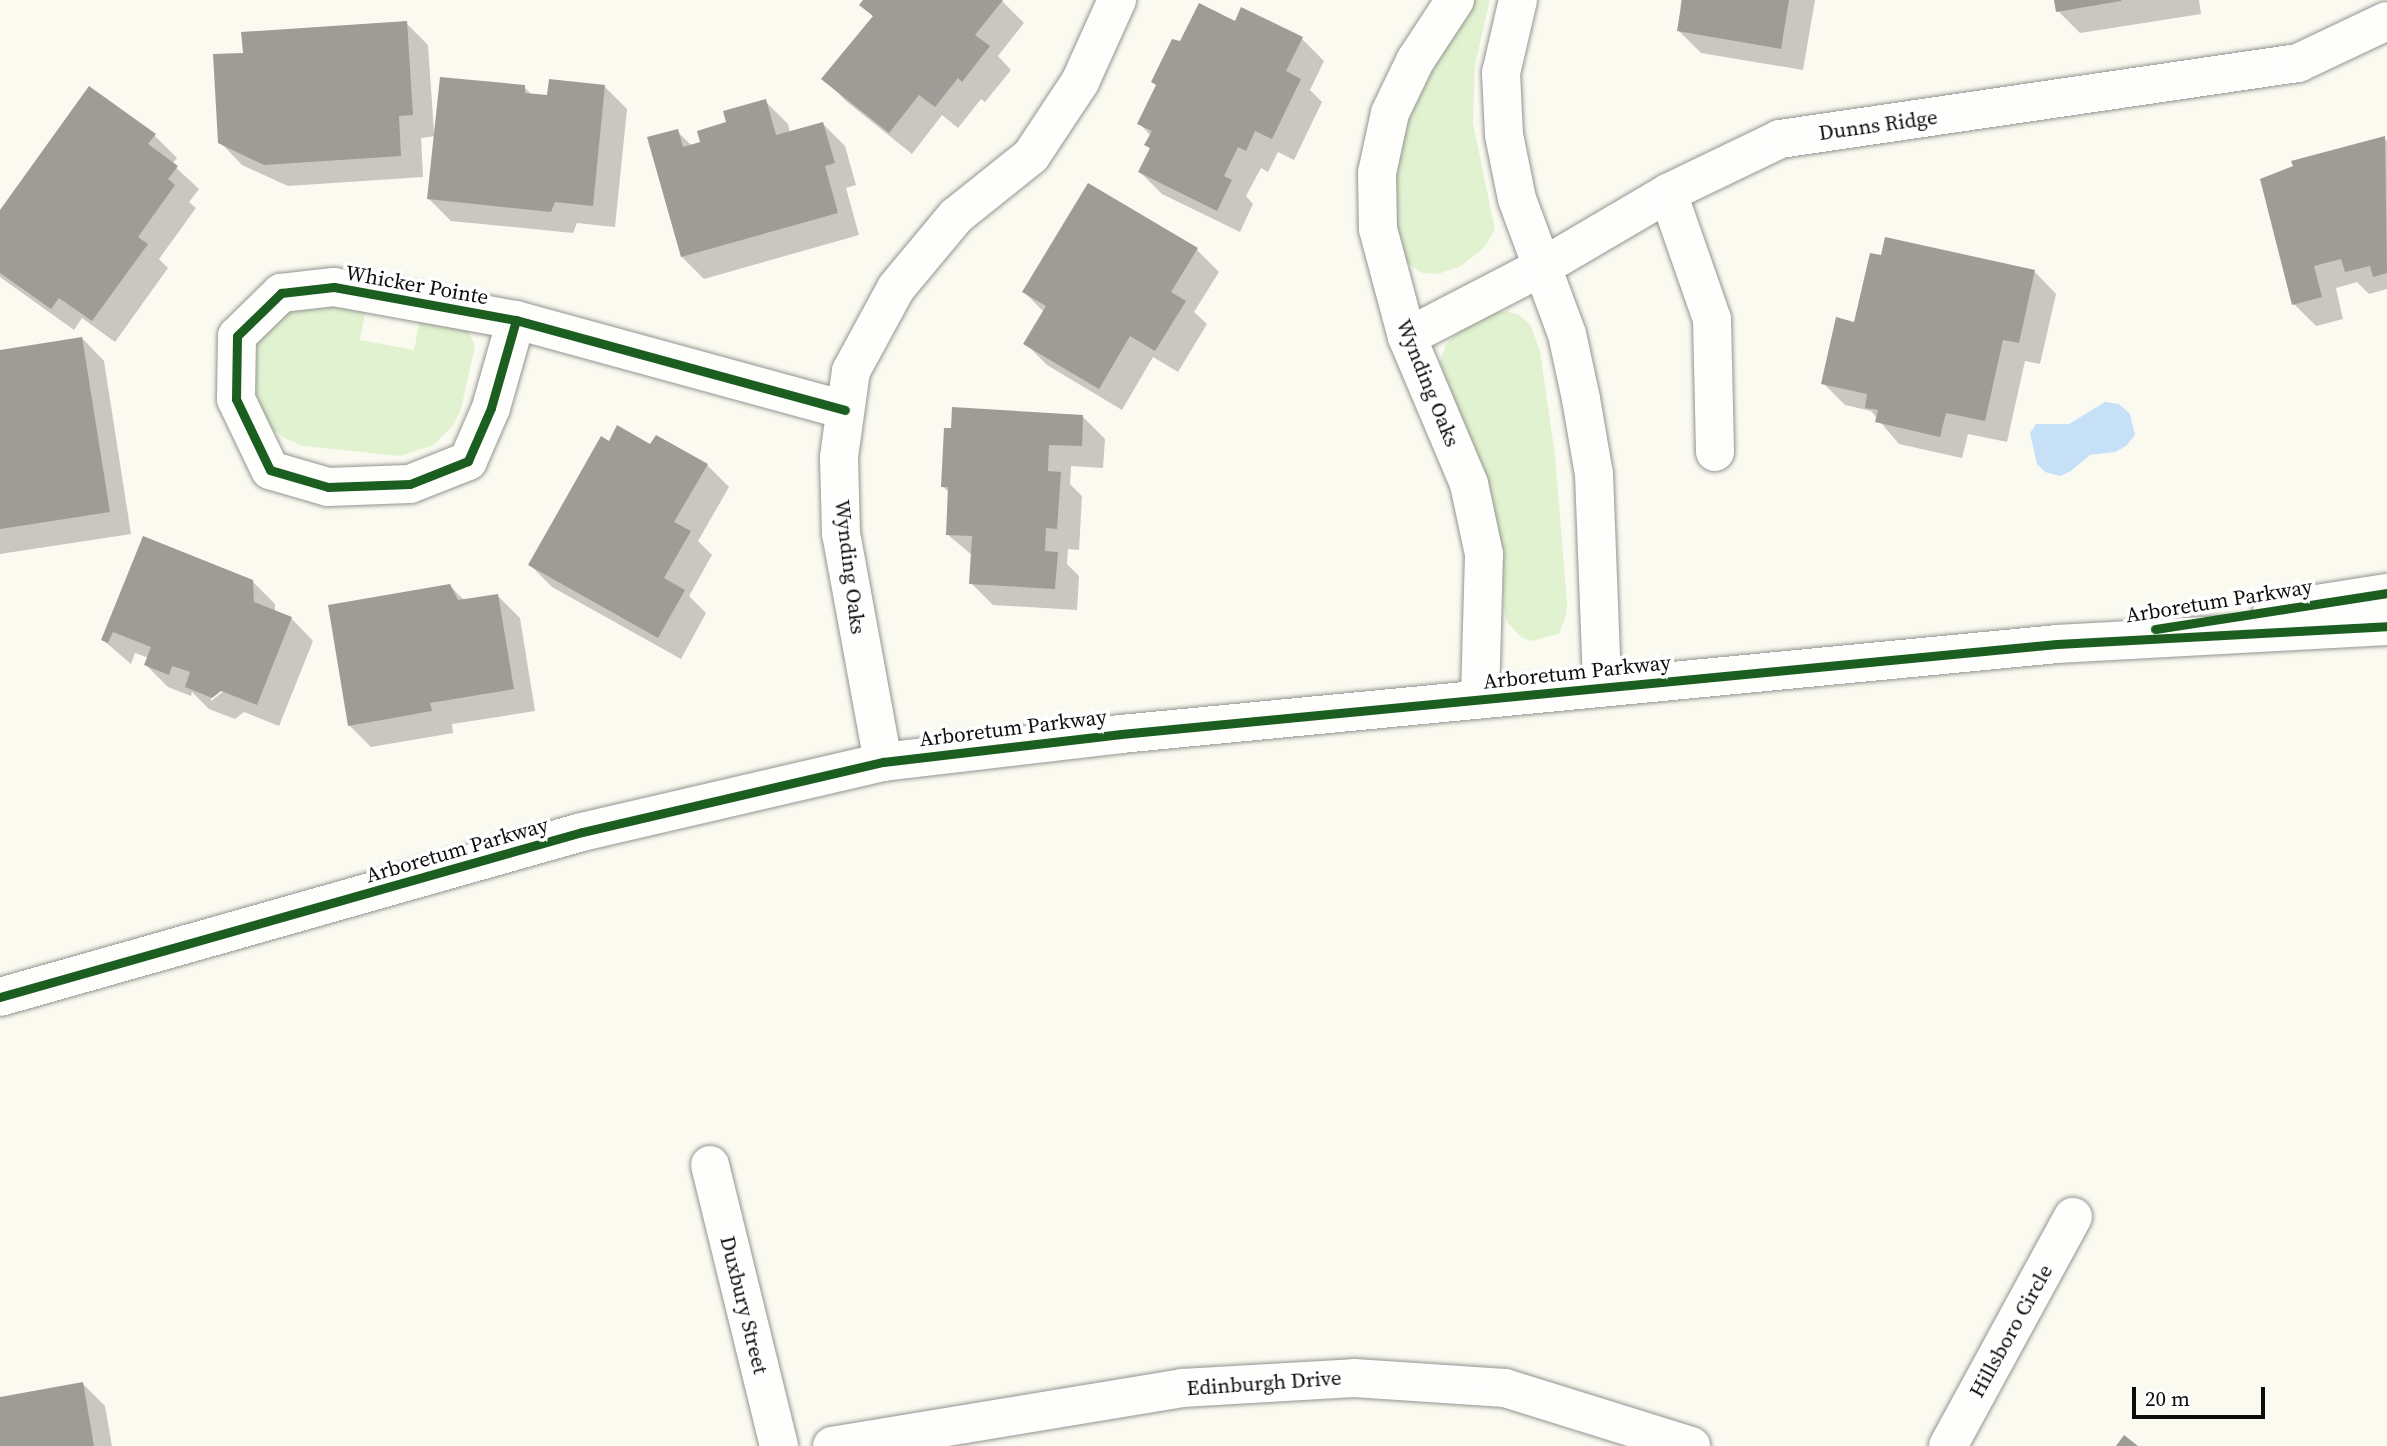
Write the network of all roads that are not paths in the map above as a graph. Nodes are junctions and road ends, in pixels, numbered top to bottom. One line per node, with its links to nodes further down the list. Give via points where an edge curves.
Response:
1 (1117, 0): 9 (street, Wynding Oaks, via 1080,82 1031,156 956,216 897,288 850,371)
2 (1455, 0): 8 (street, Wynding Oaks, via 1415,61 1390,113 1377,173 1378,229)
3 (1518, 0): 6 (street, via 1501,73 1504,135 1517,199)
4 (2387, 21): 5 (street, Dunns Ridge, via 2298,63 1780,139)
5 (1668, 193): 6 (street, Dunns Ridge); 10 (street, via 1712,319)
6 (1542, 267): 8 (street, Dunns Ridge); 14 (street, via 1567,334 1594,474)
7 (516, 320): 7 (street, Whicker Pointe, via 334,287 281,293 237,336 236,400 270,470 328,487 410,484 468,461 491,408); 9 (street, Whicker Pointe)
8 (1406, 337): 15 (street, Wynding Oaks, via 1469,484 1484,554)
9 (845, 410): 16 (street, Wynding Oaks, via 839,457 841,534)
10 (1715, 452)
11 (2387, 593): 13 (street, Arboretum Parkway)
12 (2387, 626): 13 (street, Arboretum Parkway)
13 (2057, 644): 14 (street, Arboretum Parkway)
14 (1602, 686): 15 (street, Arboretum Parkway)
15 (1480, 699): 16 (street, Arboretum Parkway)
16 (883, 762): 17 (street, Arboretum Parkway, via 582,832)
17 (0, 998)
18 (710, 1165): 20 (street, Duxbury Street)
19 (2073, 1217): 23 (street, Hillsboro Circle)
20 (779, 1446)
21 (832, 1446): 22 (street, Edinburgh Drive, via 1182,1388 1354,1378 1505,1388)
22 (1691, 1446)
23 (1948, 1446)

